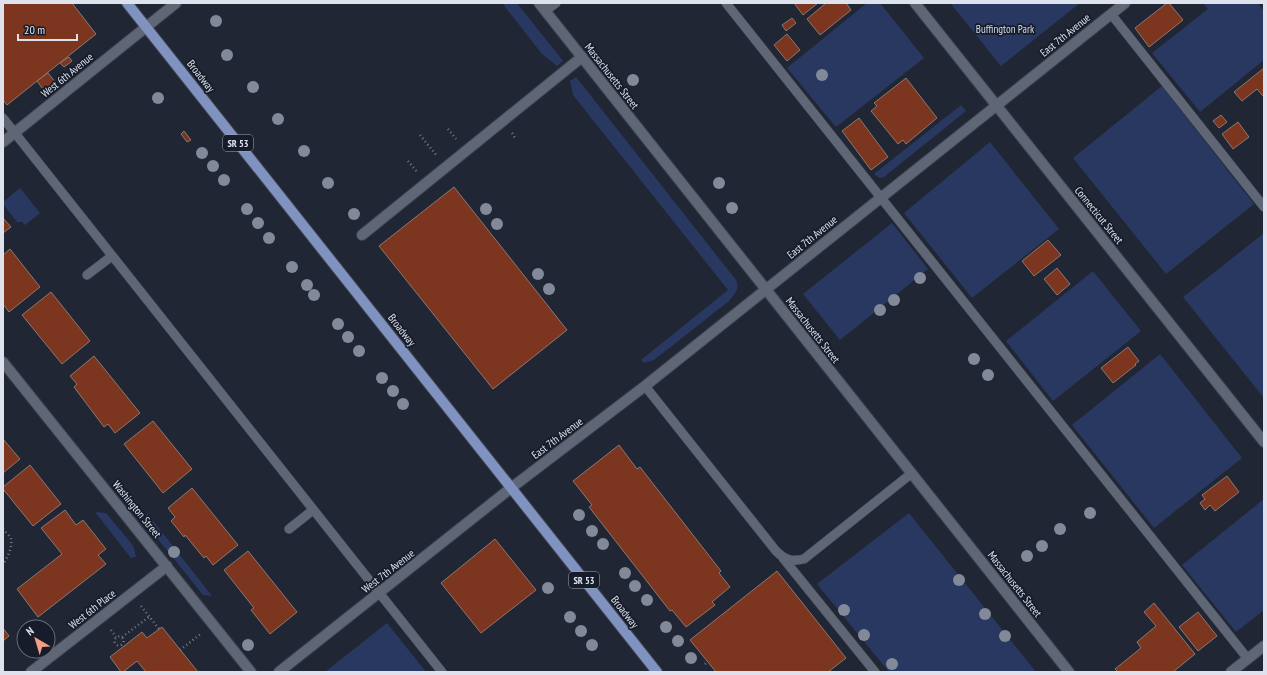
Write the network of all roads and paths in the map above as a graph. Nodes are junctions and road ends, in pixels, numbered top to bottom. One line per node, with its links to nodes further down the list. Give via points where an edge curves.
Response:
1 (127, 3): 10 (main road, Broadway / SR 53)
2 (176, 3): 10 (street, West 6th Avenue)
3 (539, 3): 8 (street, Massachusetts Street)
4 (556, 3): 8 (lane)
5 (726, 3): 22 (lane)
6 (915, 3): 12 (street, Connecticut Street)
7 (1125, 3): 9 (street, East 7th Avenue)
8 (546, 11): 11 (street, Massachusetts Street)
9 (1111, 14): 12 (street, East 7th Avenue); 23 (lane)
10 (146, 26): 15 (street, West 6th Avenue); 32 (main road, Broadway / SR 53)
11 (582, 57): 20 (street); 27 (street, Massachusetts Street)
12 (997, 106): 22 (street, East 7th Avenue); 30 (street, Connecticut Street)
13 (3, 118): 15 (lane)
14 (448, 129): 18 (path)
15 (14, 133): 17 (street, West 6th Avenue); 25 (lane)
16 (420, 136): 20 (path)
17 (3, 142)
18 (459, 143)
19 (408, 161): 21 (path)
20 (446, 167): 24 (street)
21 (419, 175)
22 (881, 198): 27 (street, East 7th Avenue); 49 (lane)
23 (1264, 206)
24 (362, 235)
25 (112, 256): 26 (lane); 33 (lane)
26 (87, 275)
27 (766, 289): 29 (street, East 7th Avenue); 31 (street, Massachusetts Street)
28 (3, 362): 38 (street, Washington Street)
29 (645, 386): 32 (street, East 7th Avenue); 36 (lane)
30 (1264, 442)
31 (912, 473): 36 (lane, via 804,559 796,561); 56 (street, Massachusetts Street)
32 (511, 488): 39 (street, West 7th Avenue); 54 (main road, Broadway / SR 53)
33 (313, 510): 35 (lane); 39 (lane)
34 (3, 529): 37 (path, via 11,542)
35 (289, 529)
36 (782, 557): 55 (lane)
37 (3, 564)
38 (166, 566): 42 (street, Washington Street); 50 (street, West 6th Place)
39 (379, 593): 52 (street, West 7th Avenue); 53 (lane)
40 (141, 606): 41 (path)
41 (149, 617): 43 (path); 46 (path)
42 (213, 624): 48 (path); 51 (street, Washington Street)
43 (159, 629)
44 (111, 630): 45 (path)
45 (116, 637): 46 (path); 46 (path, via 114,641 119,645 122,645)
46 (122, 637)
47 (1264, 646): 49 (street)
48 (180, 650)
49 (1248, 659): 57 (street)
50 (31, 672)
51 (252, 672)
52 (279, 672)
53 (442, 672)
54 (657, 672)
55 (875, 672)
56 (1069, 672)
57 (1232, 672)

